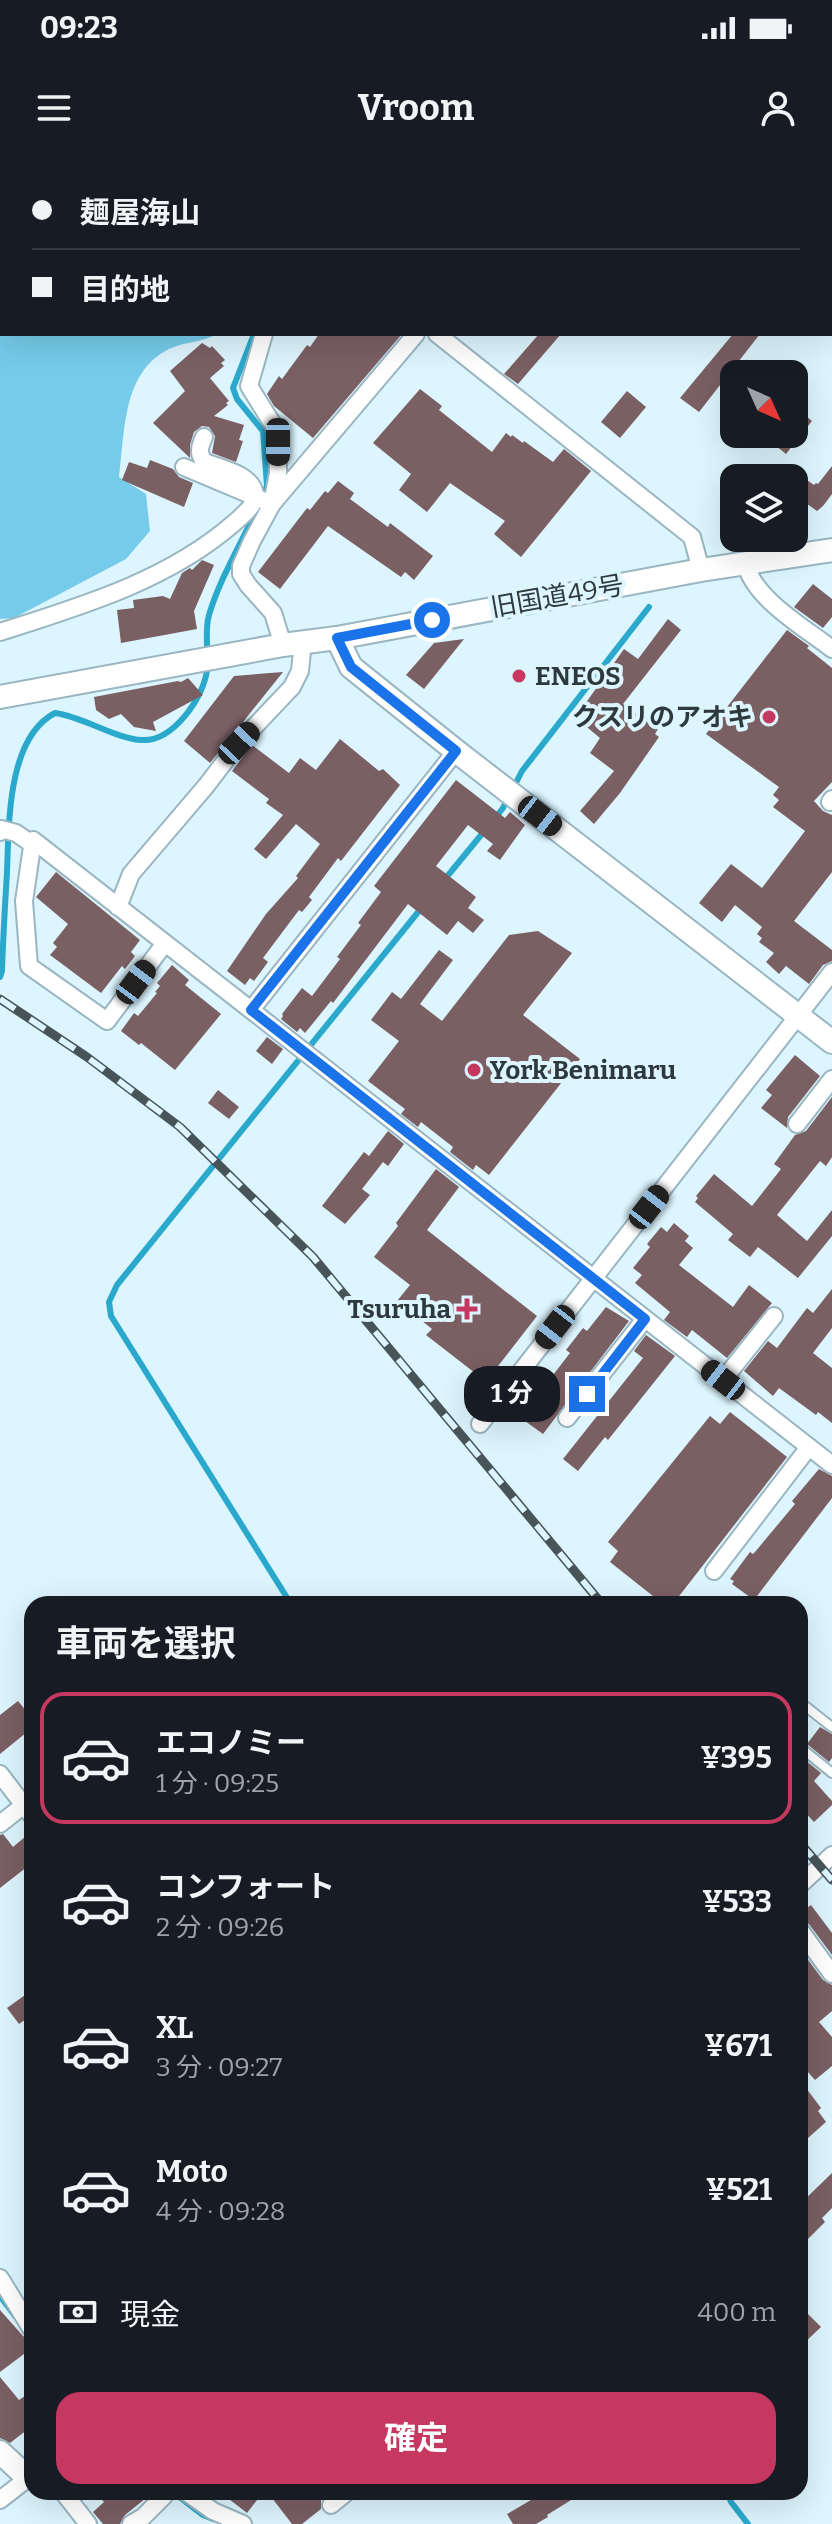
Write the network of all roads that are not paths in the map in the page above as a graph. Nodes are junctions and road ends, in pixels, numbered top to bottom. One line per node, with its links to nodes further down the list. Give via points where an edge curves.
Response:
1 (263, 336): 6 (street, via 249,386 277,431 278,473)
2 (414, 336): 6 (street)
3 (440, 336): 9 (street, via 692,537)
4 (204, 437): 6 (street, via 201,458 242,477)
5 (184, 467): 6 (street)
6 (263, 501): 10 (street, via 175,565 78,607); 12 (street, via 241,574)
7 (829, 547): 8 (street, 旧国道49号)
8 (746, 564): 9 (street, 旧国道49号); 13 (street, via 759,590)
9 (701, 570): 11 (street, 旧国道49号)
10 (0, 632)
11 (337, 638): 12 (street, 旧国道49号); 15 (street, via 351,667)
12 (293, 643): 14 (street, 旧国道49号); 18 (street, via 300,671 292,687 131,874)
13 (832, 649)
14 (0, 697)
15 (456, 751): 21 (street); 22 (street)
16 (5, 832): 17 (street)
17 (32, 844): 18 (street, via 33,840); 19 (street, via 24,901 29,966 107,1021)
18 (118, 907): 19 (street)
19 (165, 943): 21 (street)
20 (832, 972): 22 (street)
21 (251, 1010): 26 (street)
22 (797, 1015): 23 (street); 26 (street)
23 (832, 1042)
24 (832, 1079): 25 (street)
25 (797, 1124)
26 (593, 1279): 28 (street); 31 (street)
27 (774, 1316): 29 (street)
28 (645, 1319): 29 (street); 30 (street)
29 (723, 1380): 32 (street)
30 (567, 1418)
31 (480, 1424)
32 (809, 1447): 33 (street); 34 (street)
33 (832, 1465)
34 (714, 1571)
35 (808, 1708): 36 (lane)
36 (832, 1727)
37 (808, 1754): 38 (lane)
38 (832, 1773)
39 (0, 1774): 40 (street)
40 (24, 1805)
41 (24, 1812): 42 (street)
42 (0, 1824)
43 (832, 1855): 44 (street)
44 (808, 1878)
45 (808, 1941): 46 (street)
46 (832, 1974)
47 (0, 2278): 48 (street)
48 (24, 2302)
49 (0, 2452): 50 (street)
50 (24, 2471)
51 (24, 2481): 52 (street)
52 (0, 2500)
53 (69, 2500): 58 (street)
54 (160, 2500): 59 (street)
55 (197, 2500): 60 (street)
56 (337, 2500): 57 (street)
57 (331, 2505)
58 (88, 2524)
59 (131, 2524)
60 (243, 2524)

